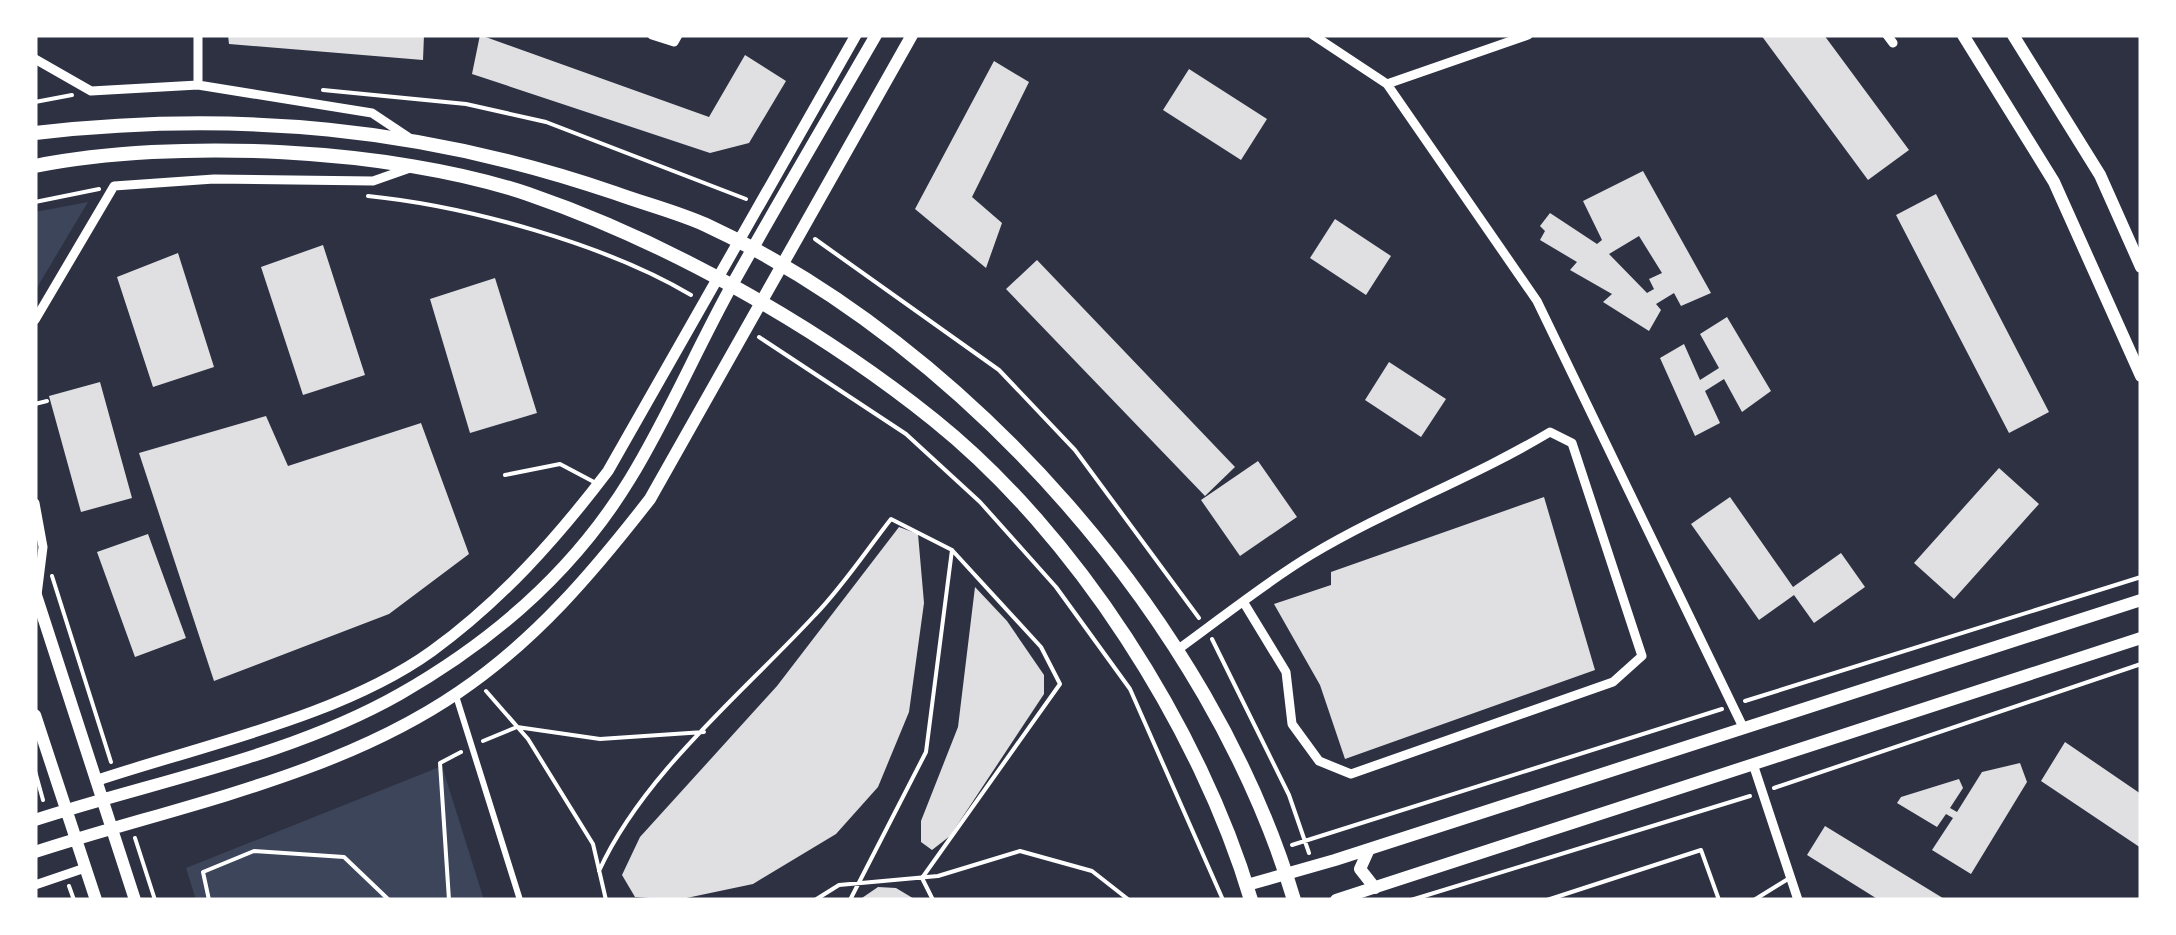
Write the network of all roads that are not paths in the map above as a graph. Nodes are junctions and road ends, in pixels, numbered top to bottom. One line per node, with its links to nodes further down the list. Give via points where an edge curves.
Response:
1 (198, 35): 13 (street)
2 (652, 35): 3 (street, via 674,42)
3 (678, 35)
4 (856, 35): 18 (street)
5 (876, 35): 19 (main road)
6 (912, 35): 20 (main road)
7 (1313, 35): 12 (street)
8 (1528, 35): 12 (street)
9 (1963, 35): 26 (main road, via 2054,182)
10 (2013, 35): 21 (main road, via 2100,175)
11 (35, 60): 13 (street, via 91,91)
12 (1387, 84): 39 (street, via 1537,301)
13 (198, 85): 15 (street, via 372,113)
14 (35, 133): 15 (main road, via 232,120)
15 (410, 139): 18 (main road, via 546,170)
16 (35, 166): 17 (main road, via 195,151)
17 (412, 167): 22 (main road, via 526,193); 25 (street, via 373,181 114,186)
18 (736, 241): 19 (main road); 22 (street)
19 (752, 250): 20 (main road); 23 (main road)
20 (780, 264): 24 (main road); 36 (main road, via 849,307 1020,453 1105,546)
21 (2141, 268)
22 (716, 278): 23 (main road); 30 (street)
23 (731, 286): 24 (main road); 42 (main road, via 629,481 581,548 530,602 398,696 263,752)
24 (759, 303): 37 (main road, via 650,499 598,567 546,622); 52 (main road, via 936,421 1017,500 1142,657)
25 (35, 320)
26 (2141, 376)
27 (47, 401): 28 (lane)
28 (35, 404)
29 (504, 475): 30 (lane, via 560,464)
30 (598, 484): 41 (street, via 524,571 430,652 372,685 266,728)
31 (35, 503): 32 (street, via 43,547)
32 (36, 595): 41 (main road)
33 (2141, 600): 39 (main road)
34 (1244, 603): 34 (street, via 1312,555 1550,432 1572,443 1642,656 1613,682 1351,774 1319,761 1292,724 1286,672); 36 (street)
35 (2141, 638): 40 (main road)
36 (1180, 648): 50 (main road)
37 (456, 695): 45 (main road, via 362,746); 57 (street)
38 (35, 715): 43 (main road)
39 (1742, 725): 47 (main road)
40 (1754, 767): 51 (street); 54 (main road)
41 (98, 780): 42 (main road)
42 (103, 796): 43 (main road); 45 (main road)
43 (64, 810): 44 (main road); 46 (main road)
44 (35, 820)
45 (112, 827): 46 (main road); 56 (main road)
46 (75, 839): 48 (main road); 49 (main road)
47 (1369, 849): 50 (main road); 54 (main road, via 1360,869)
48 (35, 852)
49 (85, 868): 53 (street); 55 (main road)
50 (1286, 873): 52 (main road); 59 (main road)
51 (1790, 877): 63 (lane); 64 (street)
52 (1246, 884): 58 (main road)
53 (35, 885)
54 (1375, 888): 60 (main road)
55 (96, 900)
56 (135, 900)
57 (520, 900)
58 (1251, 900)
59 (1294, 900)
60 (1336, 900)
61 (1547, 900): 62 (lane, via 1701,850)
62 (1719, 900)
63 (1754, 900)
64 (1798, 900)

